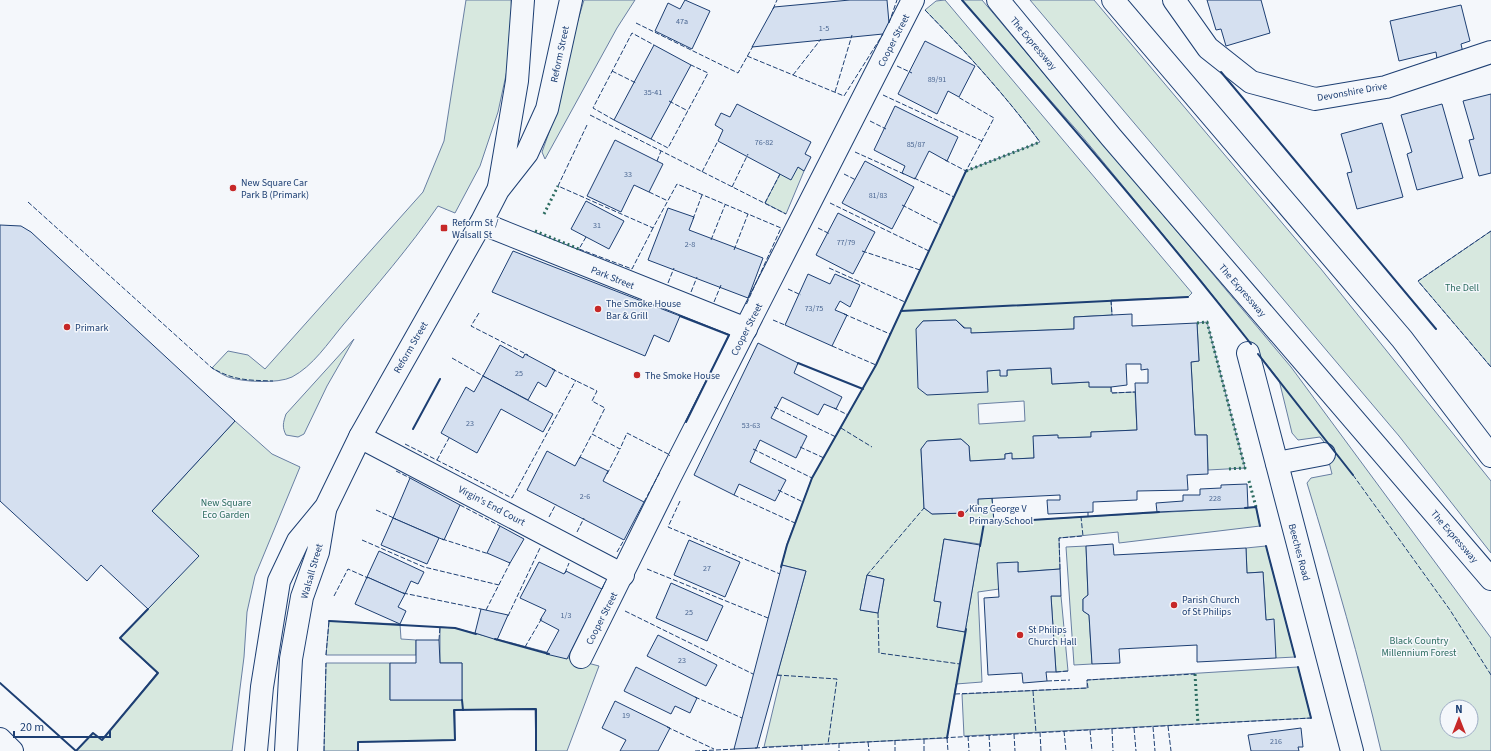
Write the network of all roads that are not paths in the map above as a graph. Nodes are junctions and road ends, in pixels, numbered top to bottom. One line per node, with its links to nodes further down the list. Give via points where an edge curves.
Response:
1 (523, 0): 8 (main road, Reform Street, via 517,81)
2 (571, 0): 8 (main road, Reform Street, via 547,109 528,153)
3 (998, 0): 19 (main road, The Expressway, via 1111,137)
4 (1114, 0): 11 (main road)
5 (1174, 0): 7 (main road, Devonshire Drive, via 1208,48 1251,82 1314,99 1386,87)
6 (913, 1): 10 (main road, Cooper Street)
7 (1491, 52)
8 (498, 190): 9 (main road, Reform Street)
9 (481, 223): 10 (main road, Park Street); 13 (main road, Reform Street)
10 (746, 329): 20 (main road, Cooper Street)
11 (1402, 339): 14 (main road); 16 (main road)
12 (1248, 352): 17 (main road, Beeches Road)
13 (360, 436): 18 (main road, Reform Street); 20 (main road, Virgin's End Court)
14 (1491, 437)
15 (1324, 454): 17 (main road)
16 (1491, 456)
17 (1277, 463): 26 (main road, Beeches Road)
18 (326, 507): 24 (main road, Walsall Street, via 298,541 279,581 262,687); 25 (main road, Walsall Street, via 318,552 302,597 291,659)
19 (1487, 574)
20 (623, 575): 21 (main road, Cooper Street)
21 (581, 657)
22 (0, 739): 23 (main road)
23 (12, 751)
24 (256, 751)
25 (286, 751)
26 (1352, 751)

